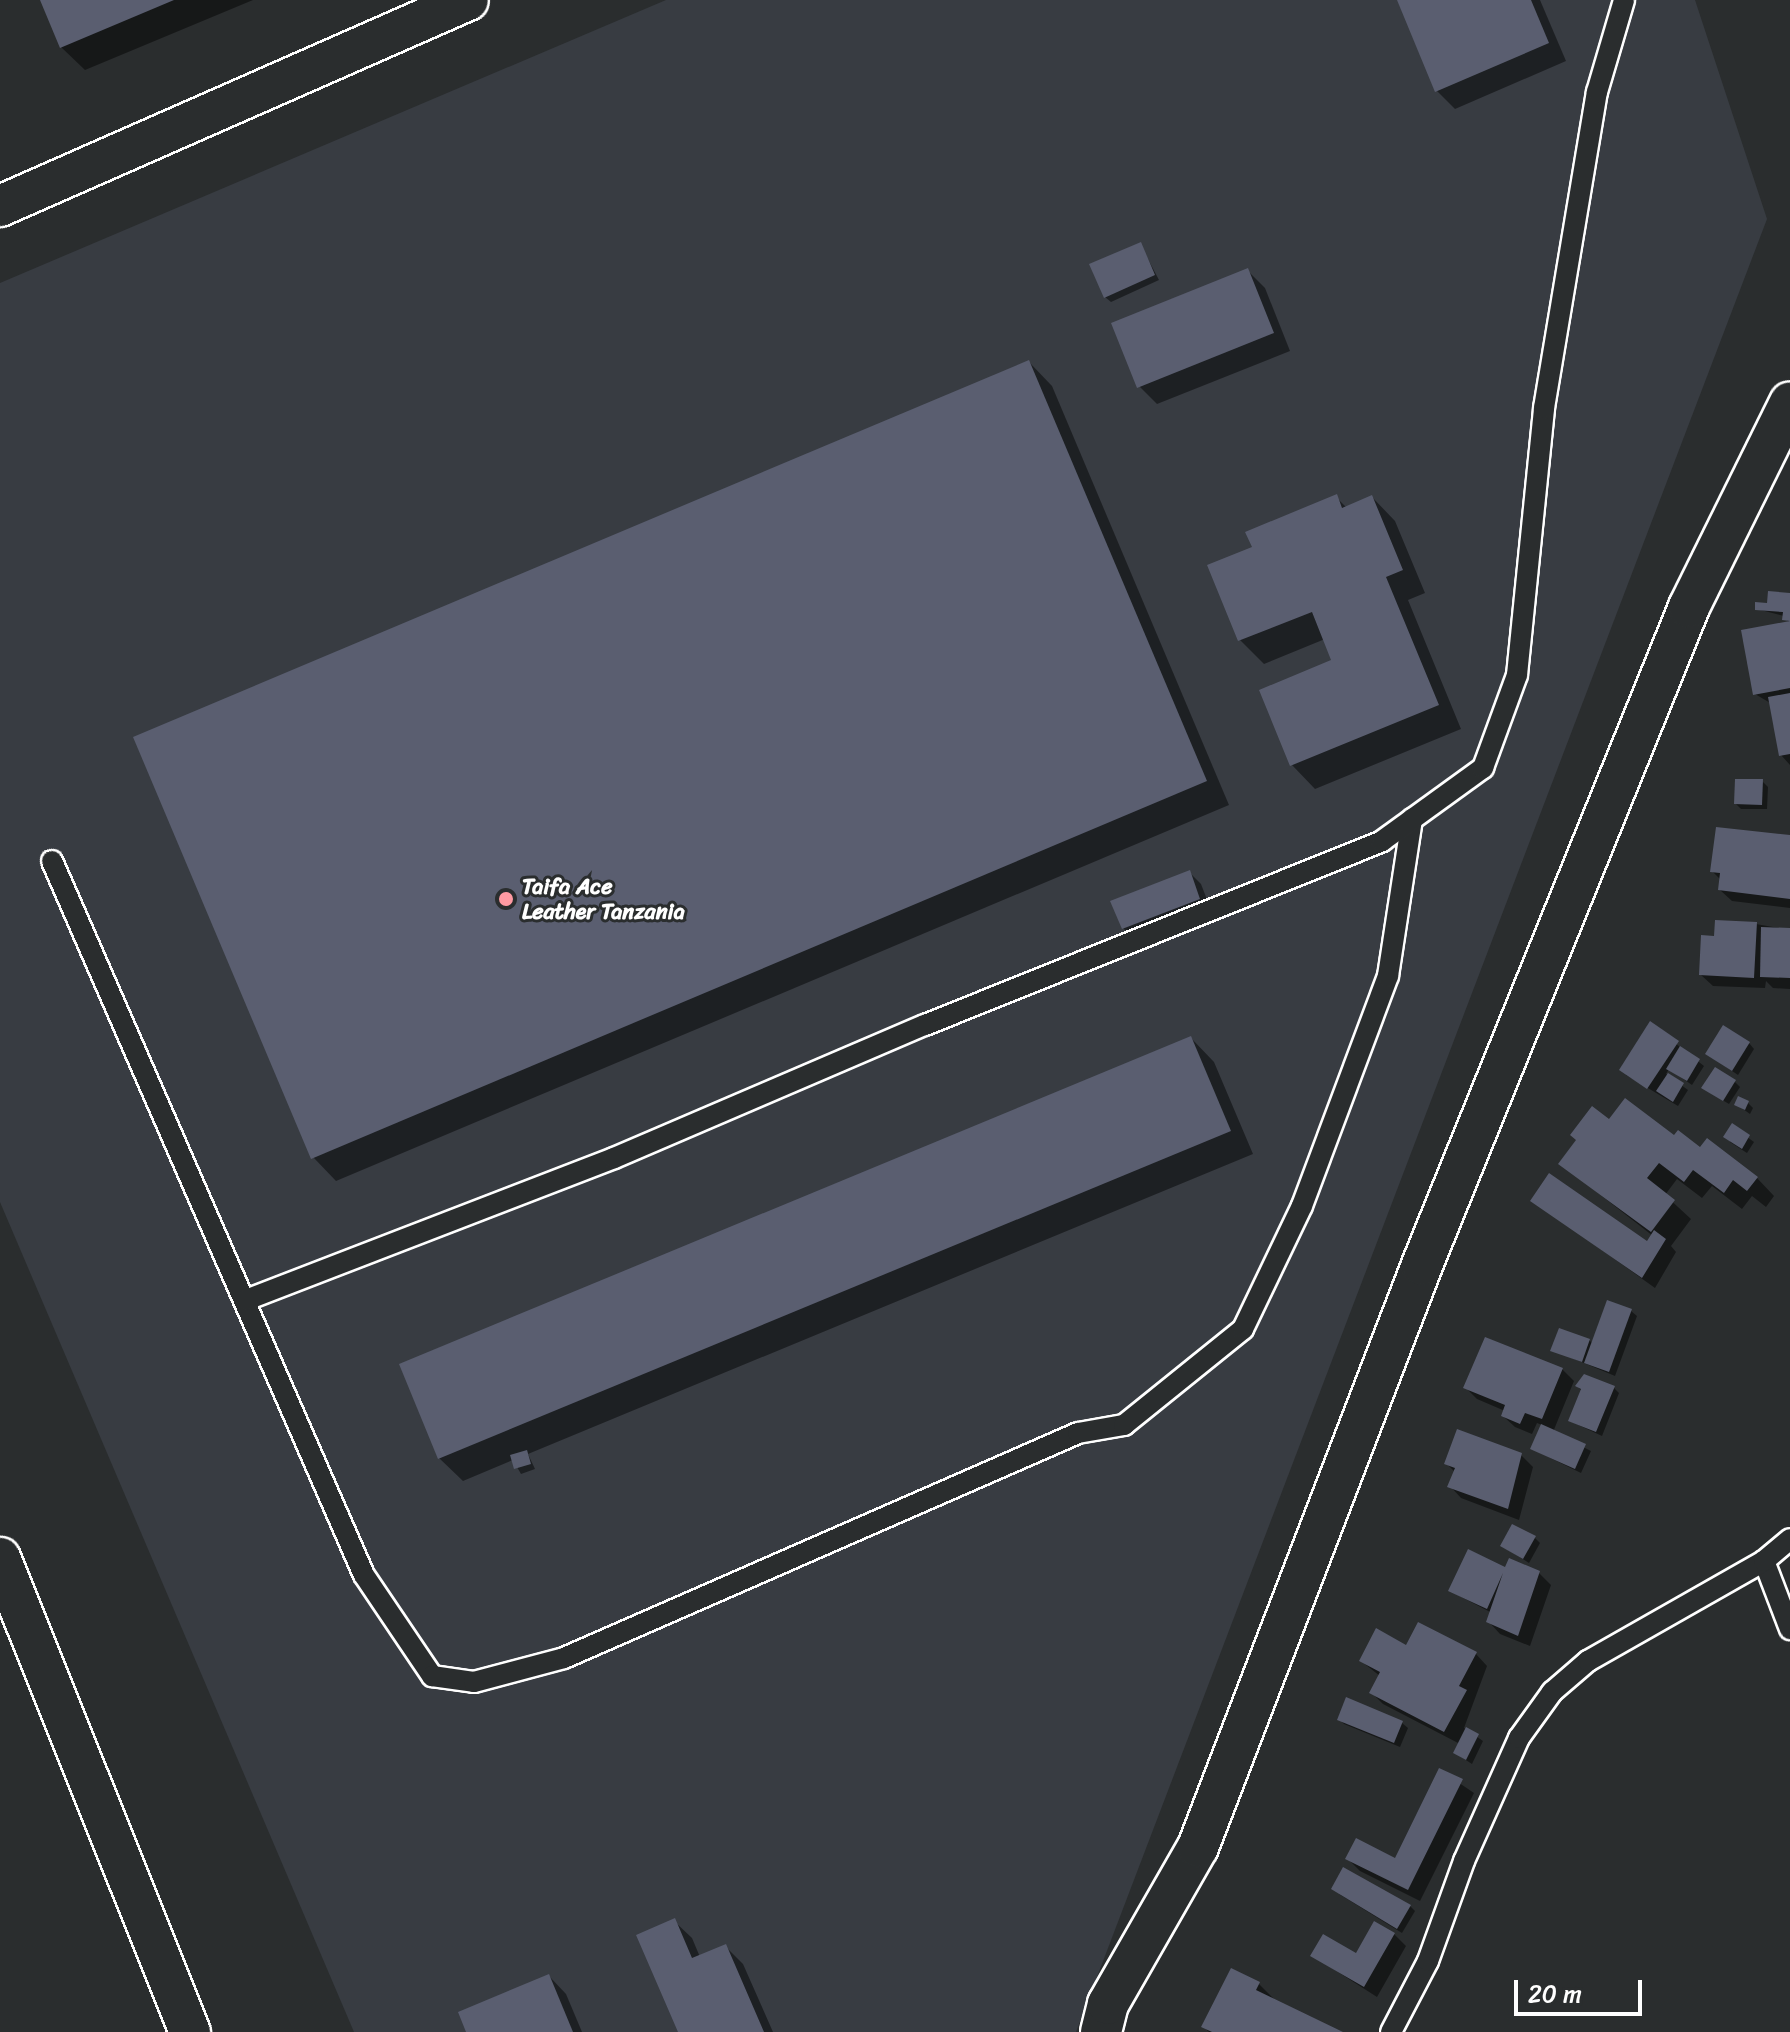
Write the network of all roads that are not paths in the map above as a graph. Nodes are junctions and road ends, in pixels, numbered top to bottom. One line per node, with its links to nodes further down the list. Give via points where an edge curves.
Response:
1 (468, 0): 3 (street)
2 (1624, 0): 5 (lane, via 1597,92 1544,408 1517,675 1483,768)
3 (0, 206)
4 (1790, 403): 13 (street, via 1683,622 1422,1265 1198,1847 1108,2004)
5 (1412, 819): 7 (lane, via 1382,841 954,1013 614,1158); 7 (lane, via 1388,976 1302,1206 1243,1329 1124,1425 1078,1433 564,1658 474,1682 432,1676 364,1575)
6 (52, 861): 7 (lane)
7 (246, 1300)
8 (1790, 1539): 10 (lane)
9 (0, 1558): 12 (street)
10 (1764, 1561): 11 (lane); 14 (lane, via 1588,1661 1552,1692 1519,1738 1464,1861 1428,1961)
11 (1790, 1629)
12 (190, 2032)
13 (1101, 2032)
14 (1391, 2032)

